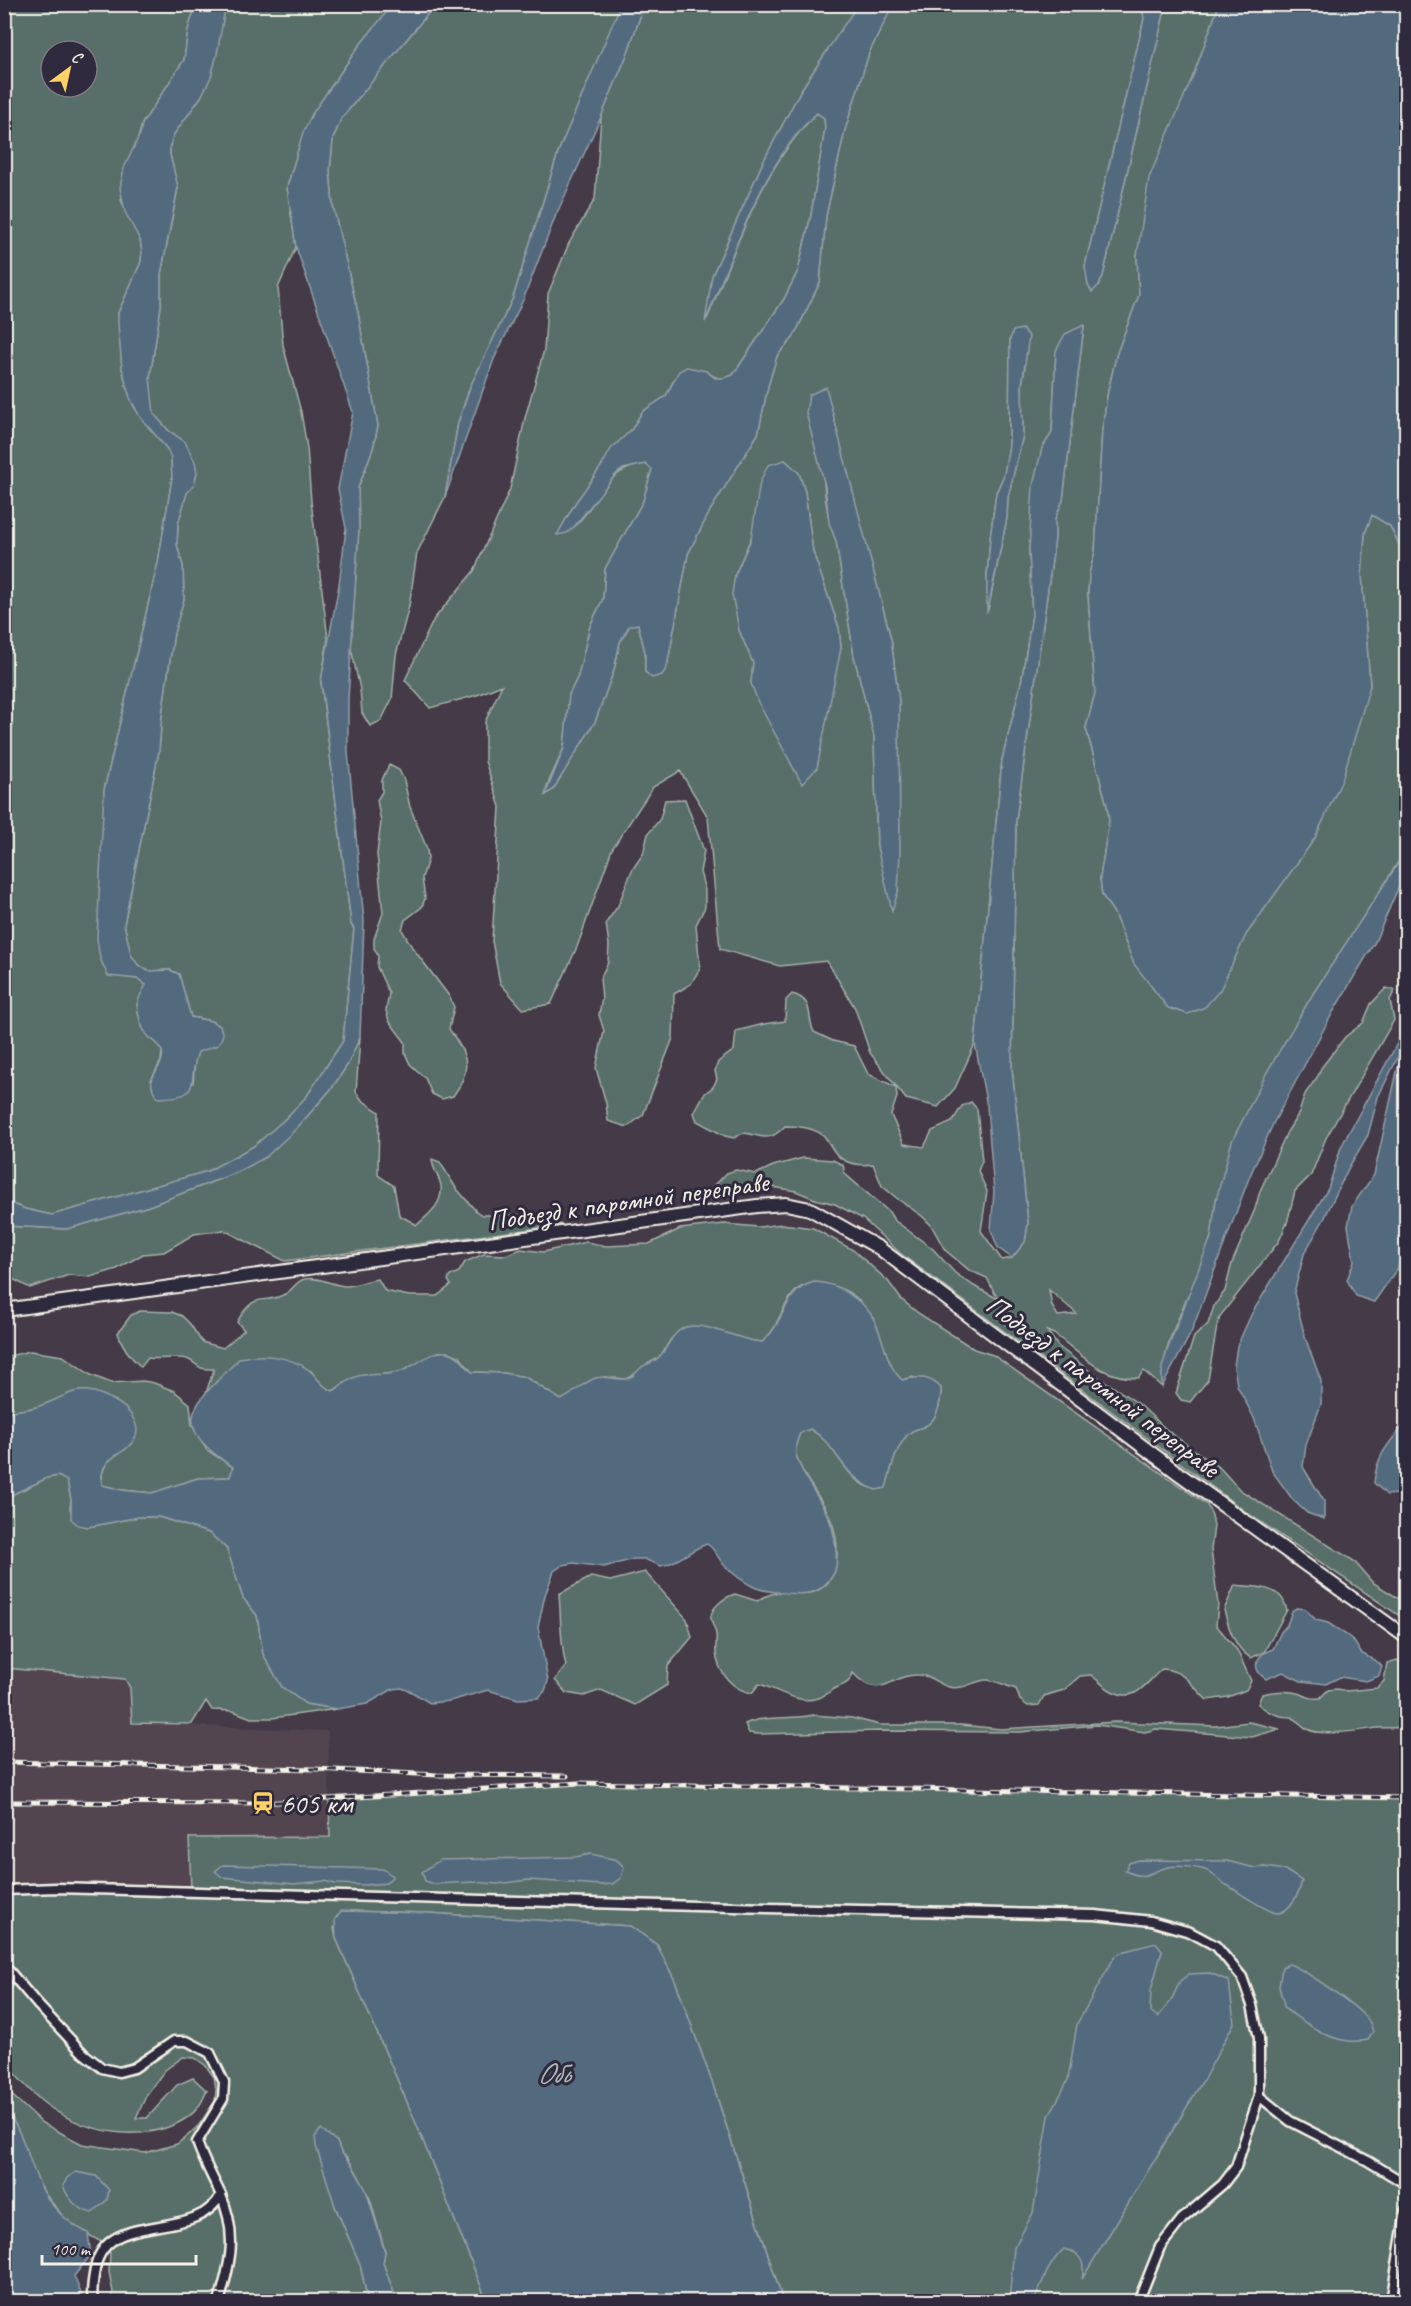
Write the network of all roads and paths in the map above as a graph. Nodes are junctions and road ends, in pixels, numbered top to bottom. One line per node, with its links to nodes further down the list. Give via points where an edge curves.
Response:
1 (7, 1311): 2 (street, Подъезд к паромной переправе, via 757,1206 786,1204 810,1209 879,1248 1178,1473)
2 (1407, 1638)
3 (4, 1890): 5 (street, via 56,1888 1095,1915 1151,1922 1190,1932 1216,1946 1242,1977 1259,2038)
4 (4, 1965): 7 (street, via 83,2053 102,2068 119,2072 134,2068 174,2041 188,2041 210,2053 224,2082 223,2099 197,2142)
5 (1259, 2096): 6 (street, via 1290,2121); 11 (street, via 1236,2168 1182,2219 1160,2247)
6 (1407, 2184)
7 (221, 2195): 9 (street, via 209,2211 195,2218 120,2235 105,2244 97,2257); 10 (street, via 230,2224 231,2262)
8 (1407, 2210): 12 (street)
9 (93, 2301)
10 (219, 2301)
11 (1138, 2301)
12 (1391, 2301)

